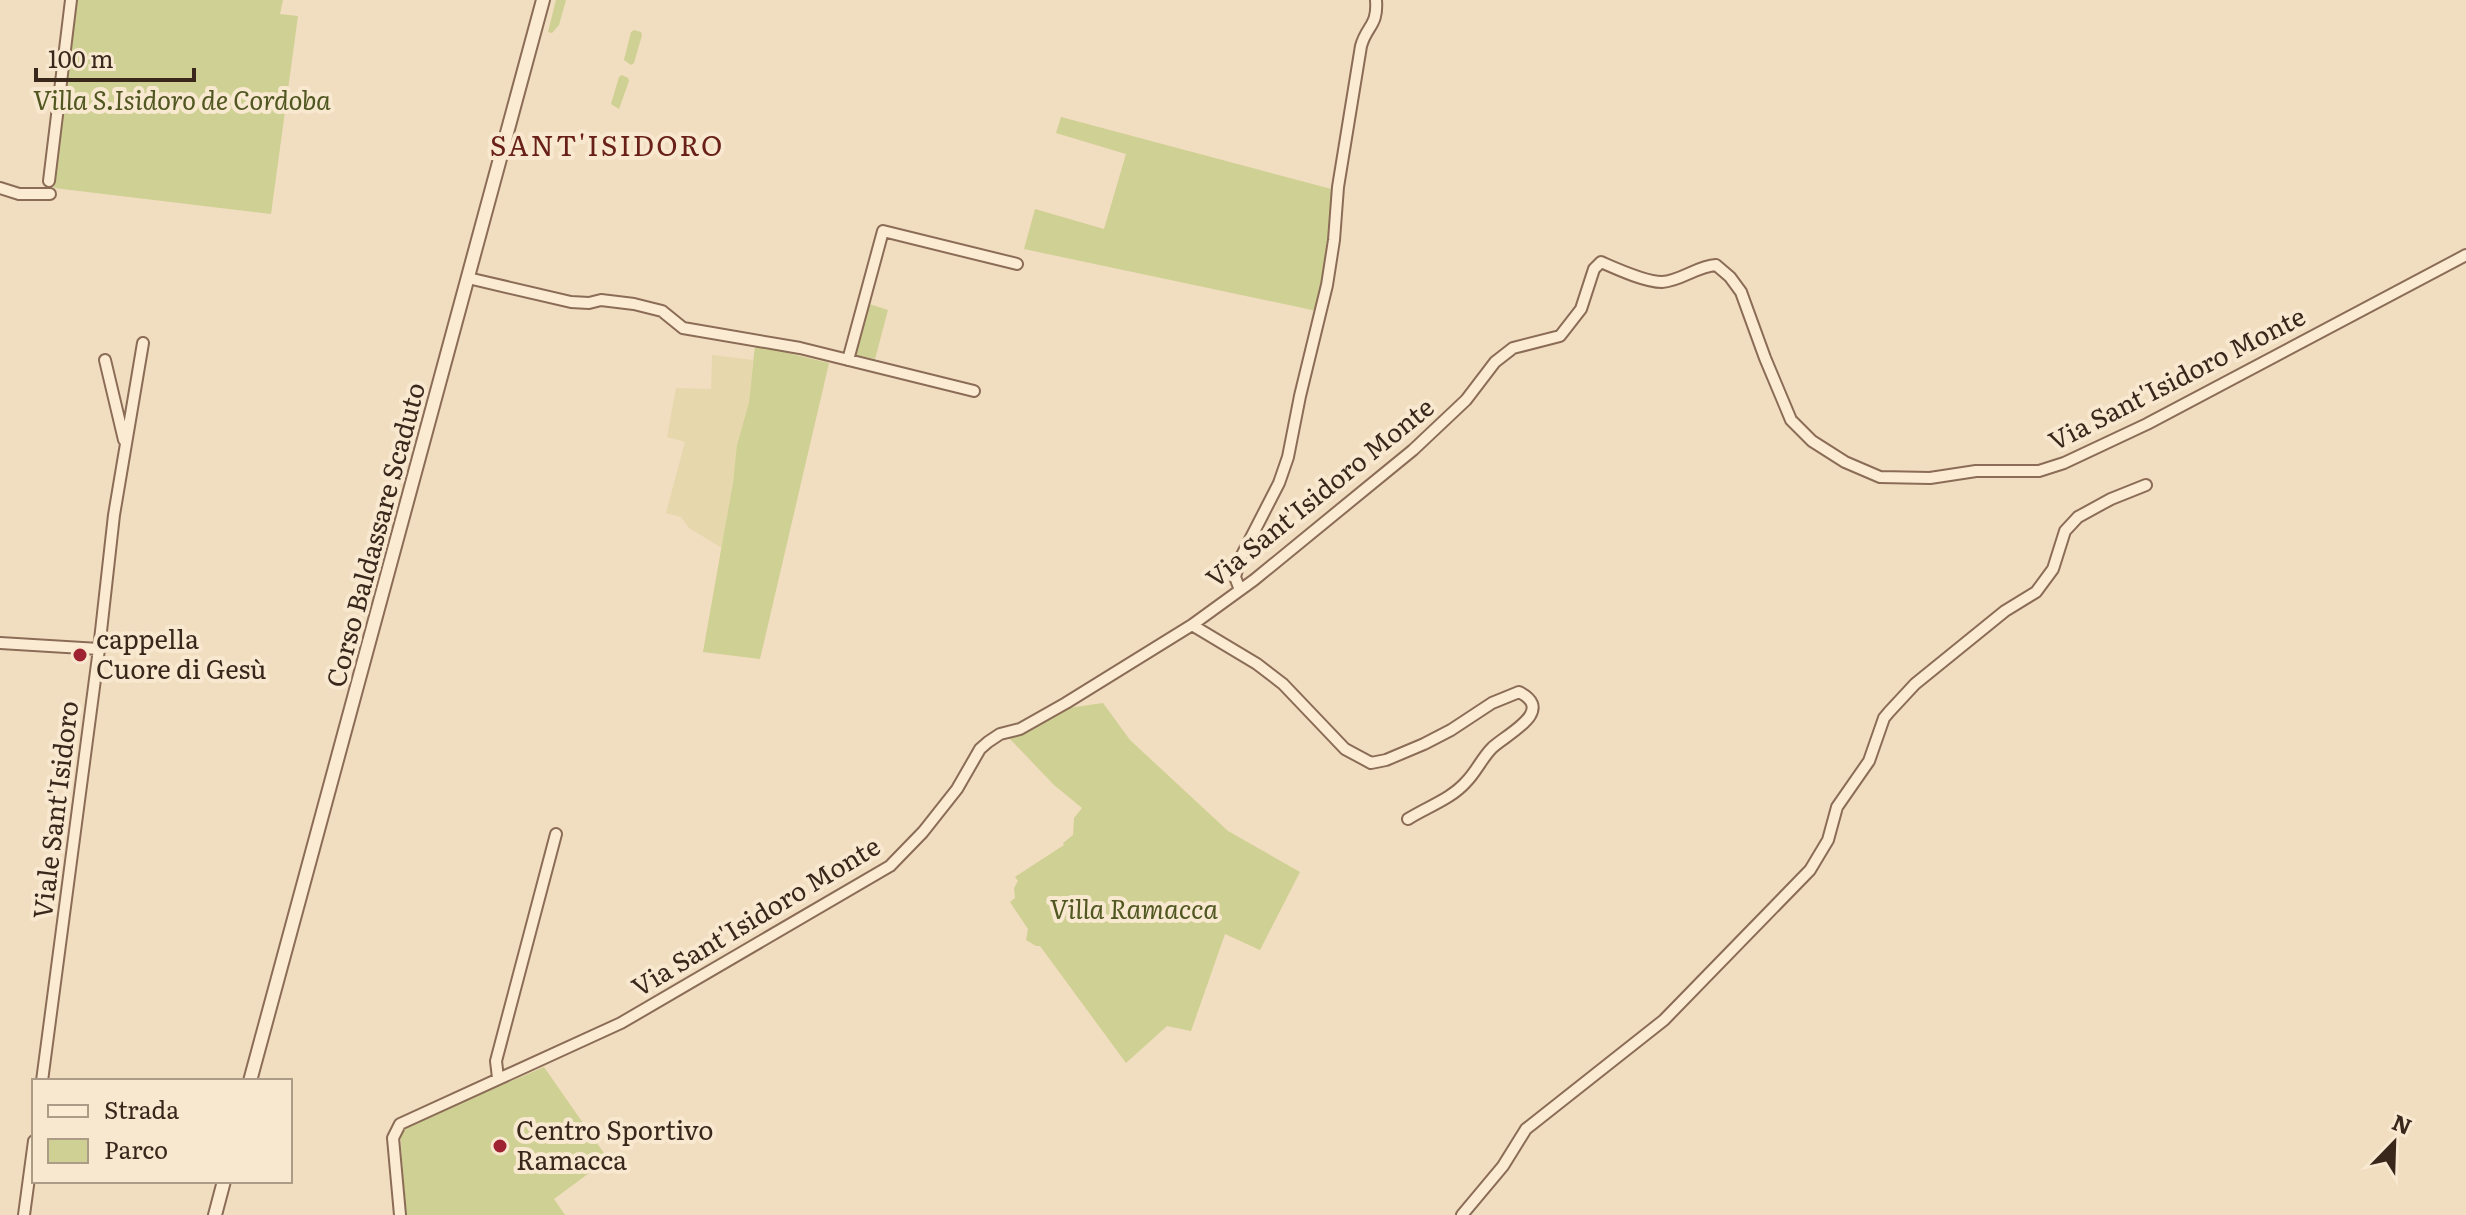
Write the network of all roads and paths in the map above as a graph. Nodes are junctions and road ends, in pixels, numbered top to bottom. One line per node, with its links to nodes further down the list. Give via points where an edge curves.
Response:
1 (71, 0): 4 (street)
2 (543, 0): 9 (street, Corso Baldassare Scaduto)
3 (1376, 0): 16 (street, via 1377,14 1362,39 1327,285 1288,457 1240,559 1235,577)
4 (49, 181)
5 (0, 188): 6 (street)
6 (50, 194)
7 (2466, 255): 16 (street, Via Sant'Isidoro Monte, via 2064,463 2039,471 1976,471 1930,478 1880,477 1812,441 1791,420 1741,292 1716,265 1661,282 1601,262 1581,309 1560,336 1513,348 1495,362 1466,400 1413,450)
8 (1017, 264): 12 (street, via 883,231)
9 (468, 278): 12 (street, via 571,302 634,304 662,311 683,328); 24 (street, Corso Baldassare Scaduto)
10 (143, 343): 14 (street, Viale Sant'Isidoro)
11 (105, 360): 14 (street, Viale Sant'Isidoro)
12 (848, 360): 13 (street)
13 (974, 391)
14 (125, 449): 19 (street, Viale Sant'Isidoro)
15 (2146, 485): 30 (street, via 2078,517 2065,531 2053,569 2036,592 1915,684 1884,718 1869,761 1842,798 1828,840 1810,870 1664,1020 1526,1129)
16 (1240, 590): 17 (street, Via Sant'Isidoro Monte)
17 (1192, 625): 20 (street, via 1283,684 1345,749 1371,763 1424,744 1506,696 1527,696 1531,715 1522,727 1493,747 1456,791); 22 (street, Via Sant'Isidoro Monte, via 1066,703 988,742 957,789 890,866 621,1023)
18 (0, 643): 19 (street)
19 (99, 649): 23 (street, Viale Sant'Isidoro)
20 (1408, 819)
21 (556, 834): 22 (street, via 496,1061)
22 (498, 1078): 29 (street, Via Sant'Isidoro Monte, via 406,1120 395,1131)
23 (42, 1079)
24 (251, 1079)
25 (32, 1156): 27 (street)
26 (223, 1183): 28 (street)
27 (24, 1215)
28 (215, 1215)
29 (400, 1215)
30 (1462, 1215)

